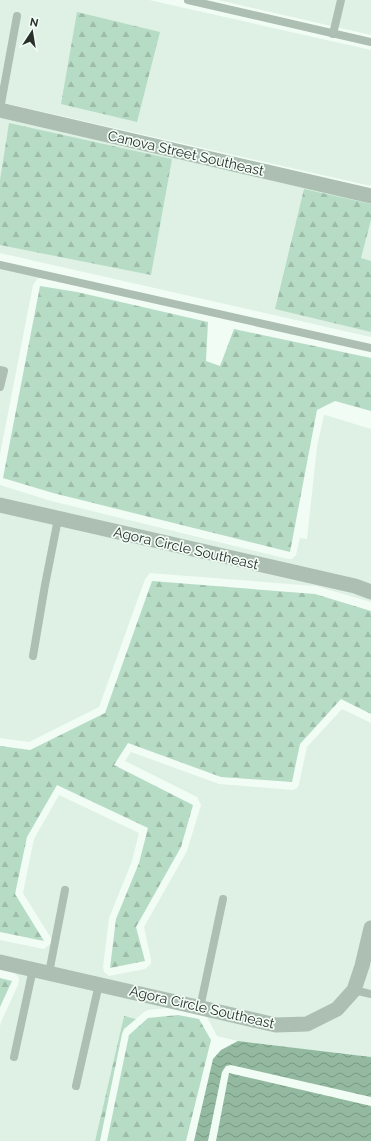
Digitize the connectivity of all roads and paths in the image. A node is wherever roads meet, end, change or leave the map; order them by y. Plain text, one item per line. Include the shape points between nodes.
1 (188, 0) edge
2 (340, 0) edge
3 (220, 3) edge
4 (17, 16) dead end
5 (333, 34) junction
6 (371, 42) edge
7 (0, 110) edge
8 (371, 196) edge
9 (0, 265) edge
10 (371, 348) edge
11 (0, 370) edge
12 (0, 386) edge
13 (0, 505) edge
14 (58, 519) junction
15 (371, 592) edge
16 (33, 656) dead end
17 (65, 890) dead end
18 (223, 899) dead end
19 (371, 928) edge
20 (0, 962) edge
21 (33, 969) junction
22 (48, 973) junction
23 (99, 984) junction
24 (354, 990) junction
25 (371, 994) edge
26 (200, 1008) junction
27 (14, 1057) dead end
28 (76, 1086) dead end

1 - 3 lane
2 - 5 lane
3 - 5 lane
4 - 7 lane
5 - 6 lane
7 - 8 street, Canova Street Southeast
9 - 10 lane
11 - 12 lane via 4,371
13 - 14 street, Agora Circle Southeast
14 - 15 street, Agora Circle Southeast via 355,586
14 - 16 lane
17 - 22 lane
18 - 26 lane
19 - 24 street, Agora Circle Southeast
20 - 21 street, Agora Circle Southeast
21 - 22 street, Agora Circle Southeast
21 - 27 lane
22 - 23 street, Agora Circle Southeast
23 - 26 street, Agora Circle Southeast
23 - 28 lane
24 - 25 lane
24 - 26 street, Agora Circle Southeast via 337,1009 307,1024 276,1025

